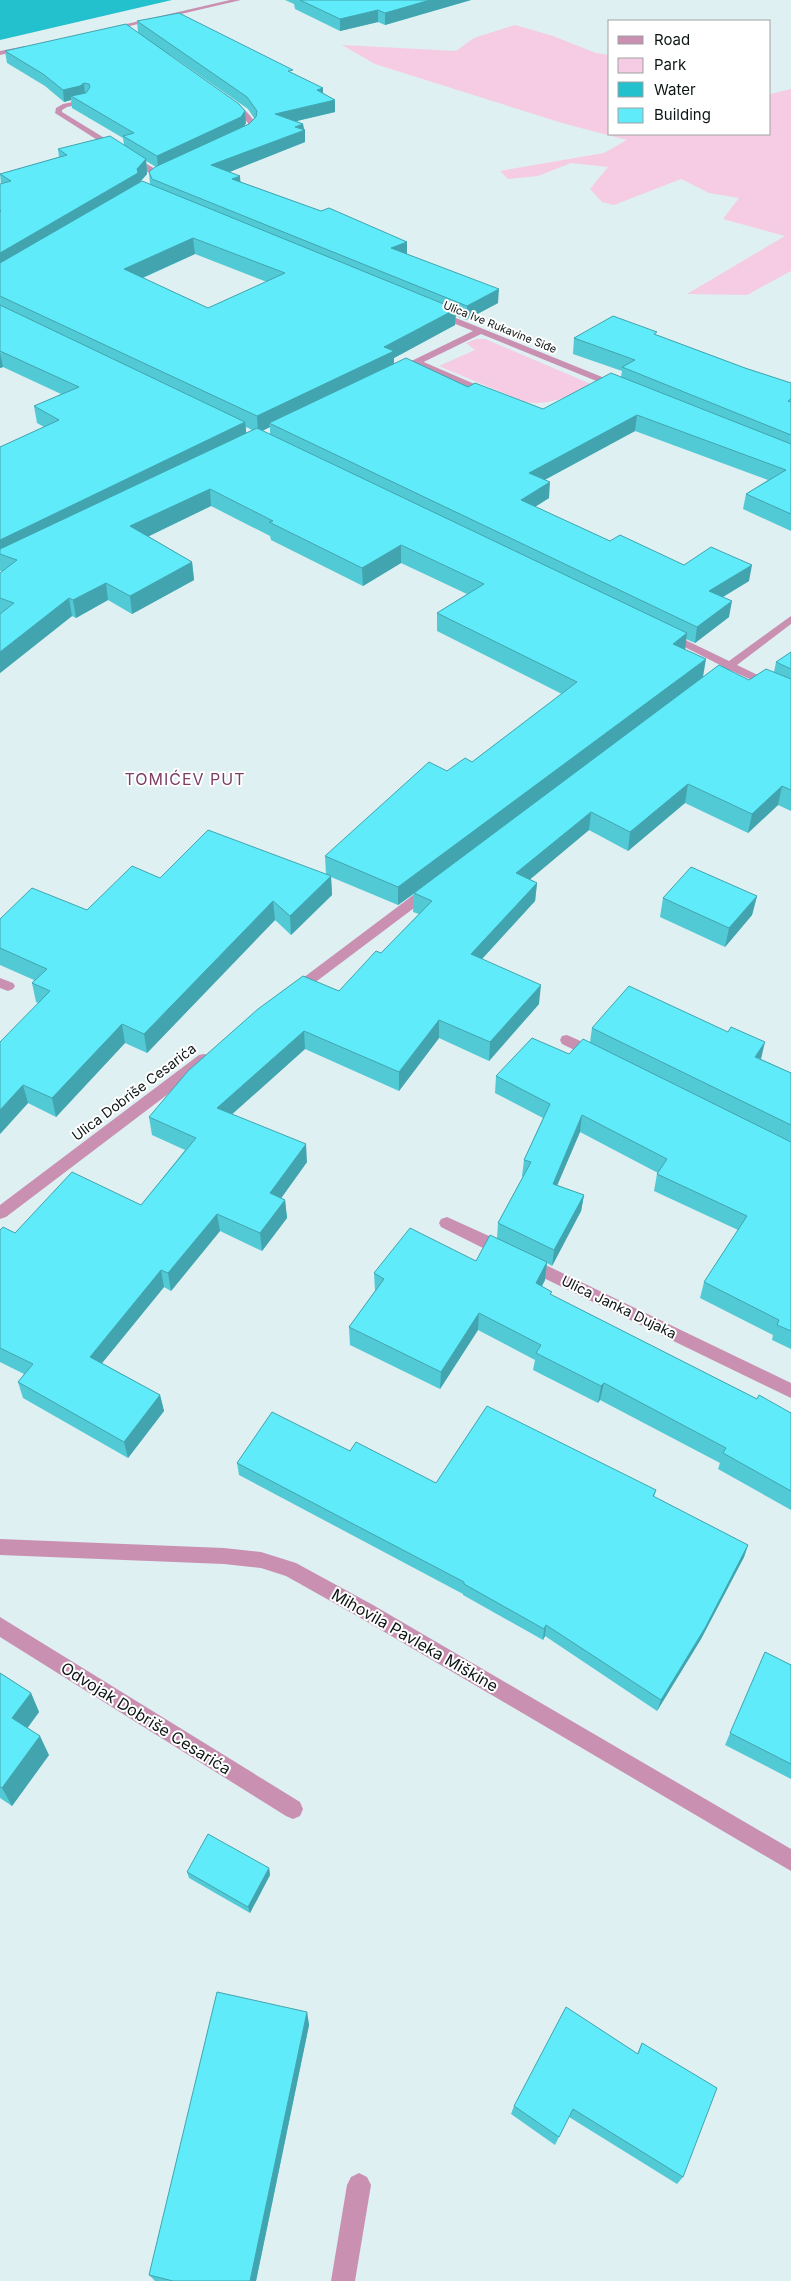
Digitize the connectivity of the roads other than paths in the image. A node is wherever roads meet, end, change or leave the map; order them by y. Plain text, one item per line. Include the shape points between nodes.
1 (238, 0) edge
2 (121, 26) junction
3 (100, 30) edge
4 (128, 31) edge
5 (32, 46) edge
6 (0, 53) edge
7 (87, 98) edge
8 (223, 98) edge
9 (231, 140) edge
10 (148, 180) edge
11 (424, 308) edge
12 (480, 330) junction
13 (416, 362) junction
14 (390, 375) edge
15 (608, 383) junction
16 (626, 390) edge
17 (593, 391) edge
18 (498, 396) edge
19 (791, 619) edge
20 (660, 632) edge
21 (730, 665) junction
22 (702, 686) edge
23 (791, 695) edge
24 (439, 883) edge
25 (289, 996) edge
26 (567, 1040) dead end
27 (217, 1050) edge
28 (610, 1061) edge
29 (0, 1213) edge
30 (447, 1223) dead end
31 (791, 1391) edge
32 (0, 1547) edge
33 (0, 1626) edge
34 (293, 1809) dead end
35 (791, 1861) edge
36 (359, 2186) dead end
37 (343, 2281) edge

1 - 2 street
2 - 3 street
2 - 4 street
5 - 6 street
7 - 10 street via 85,102 65,105 58,109 58,114 160,172
8 - 9 street via 244,113 252,124 249,131
11 - 12 street, Ulica Ive Rukavine Siđe
12 - 13 street
12 - 15 street, Ulica Ive Rukavine Siđe
13 - 14 street
13 - 18 street
15 - 16 street, Ulica Ive Rukavine Siđe
15 - 17 street
19 - 21 street
20 - 21 street
21 - 22 street
21 - 23 street
24 - 25 street
26 - 28 street
27 - 29 street, Ulica Dobriše Cesarića
30 - 31 street, Ulica Janka Dujaka
32 - 35 street, Mihovila Pavleka Miškine via 224,1556 260,1560 290,1569
33 - 34 street, Odvojak Dobriše Cesarića
36 - 37 street

